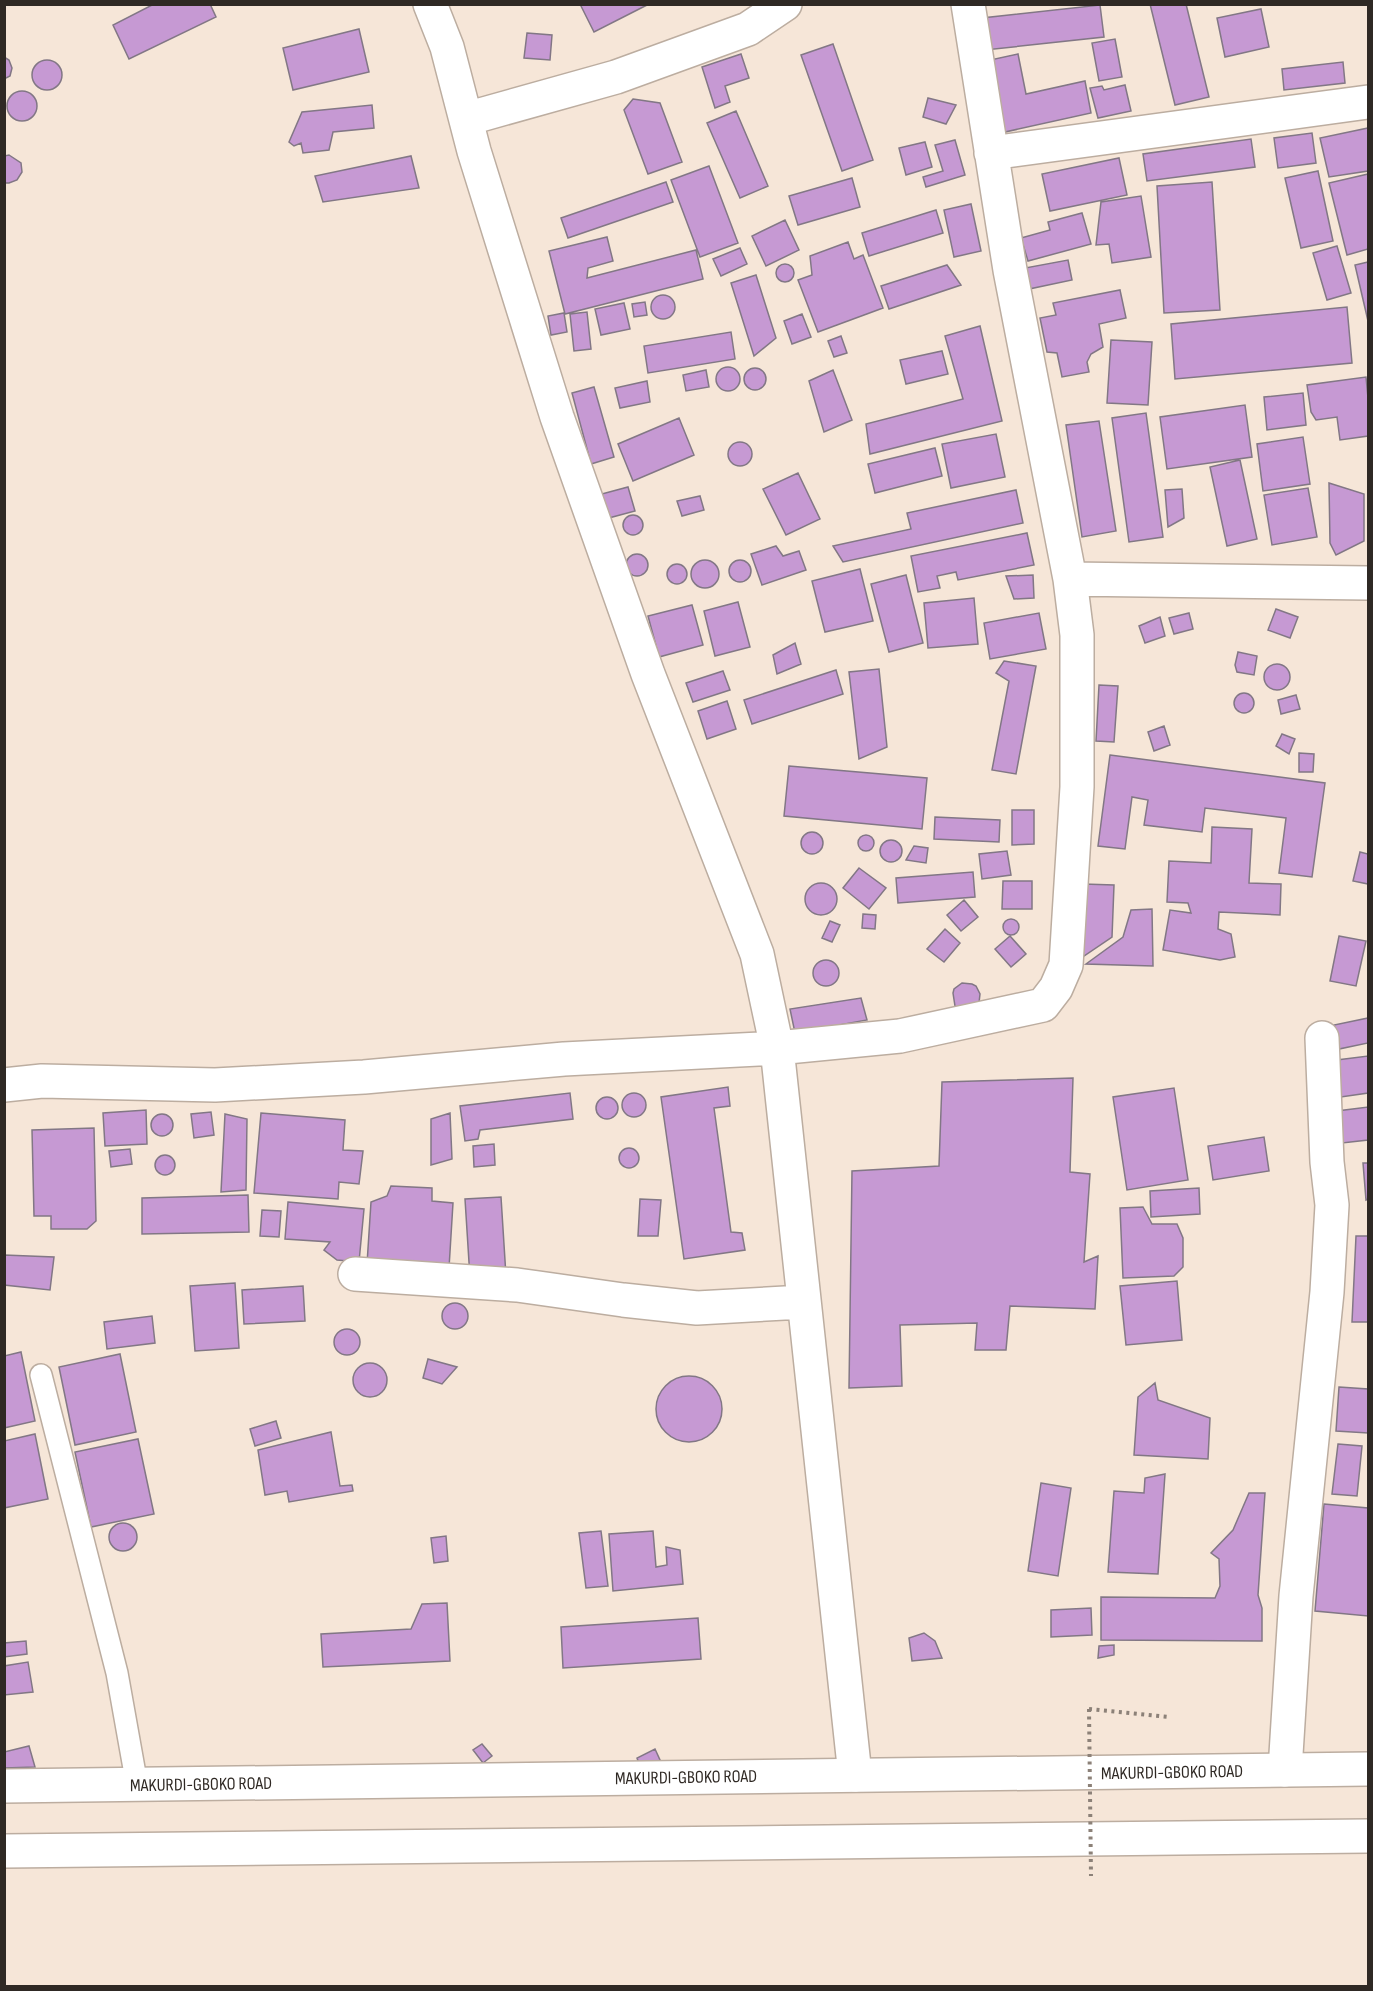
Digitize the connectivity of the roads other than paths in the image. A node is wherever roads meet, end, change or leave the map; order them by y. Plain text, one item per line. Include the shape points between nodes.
1 (430, 4) edge
2 (785, 4) edge
3 (968, 4) edge
4 (1368, 102) edge
5 (466, 119) junction
6 (991, 153) junction
7 (1070, 579) junction
8 (1368, 583) edge
9 (1322, 1038) dead end
10 (777, 1048) junction
11 (4, 1085) edge
12 (355, 1274) dead end
13 (803, 1302) junction
14 (41, 1375) dead end
15 (1368, 1769) edge
16 (1285, 1770) junction
17 (855, 1775) junction
18 (137, 1785) junction
19 (4, 1786) edge
20 (1368, 1836) edge
21 (4, 1851) edge

1 - 5 street via 447,47
2 - 5 street via 748,29 616,77
3 - 6 street
4 - 6 street
5 - 10 street via 557,417 648,675 757,954
6 - 7 street
7 - 8 street
7 - 10 street via 1077,635 1077,787 1066,965 1056,988 1043,1005 1028,1009 900,1036
9 - 16 street via 1332,1204 1327,1292 1296,1596
10 - 11 street via 564,1059 364,1077 215,1085 42,1081
10 - 13 street
12 - 13 street via 517,1285 698,1308
13 - 17 street
14 - 18 lane via 117,1673
15 - 16 street, MAKURDI-GBOKO ROAD
16 - 17 street, MAKURDI-GBOKO ROAD
17 - 18 street, MAKURDI-GBOKO ROAD
18 - 19 street, MAKURDI-GBOKO ROAD
20 - 21 street

